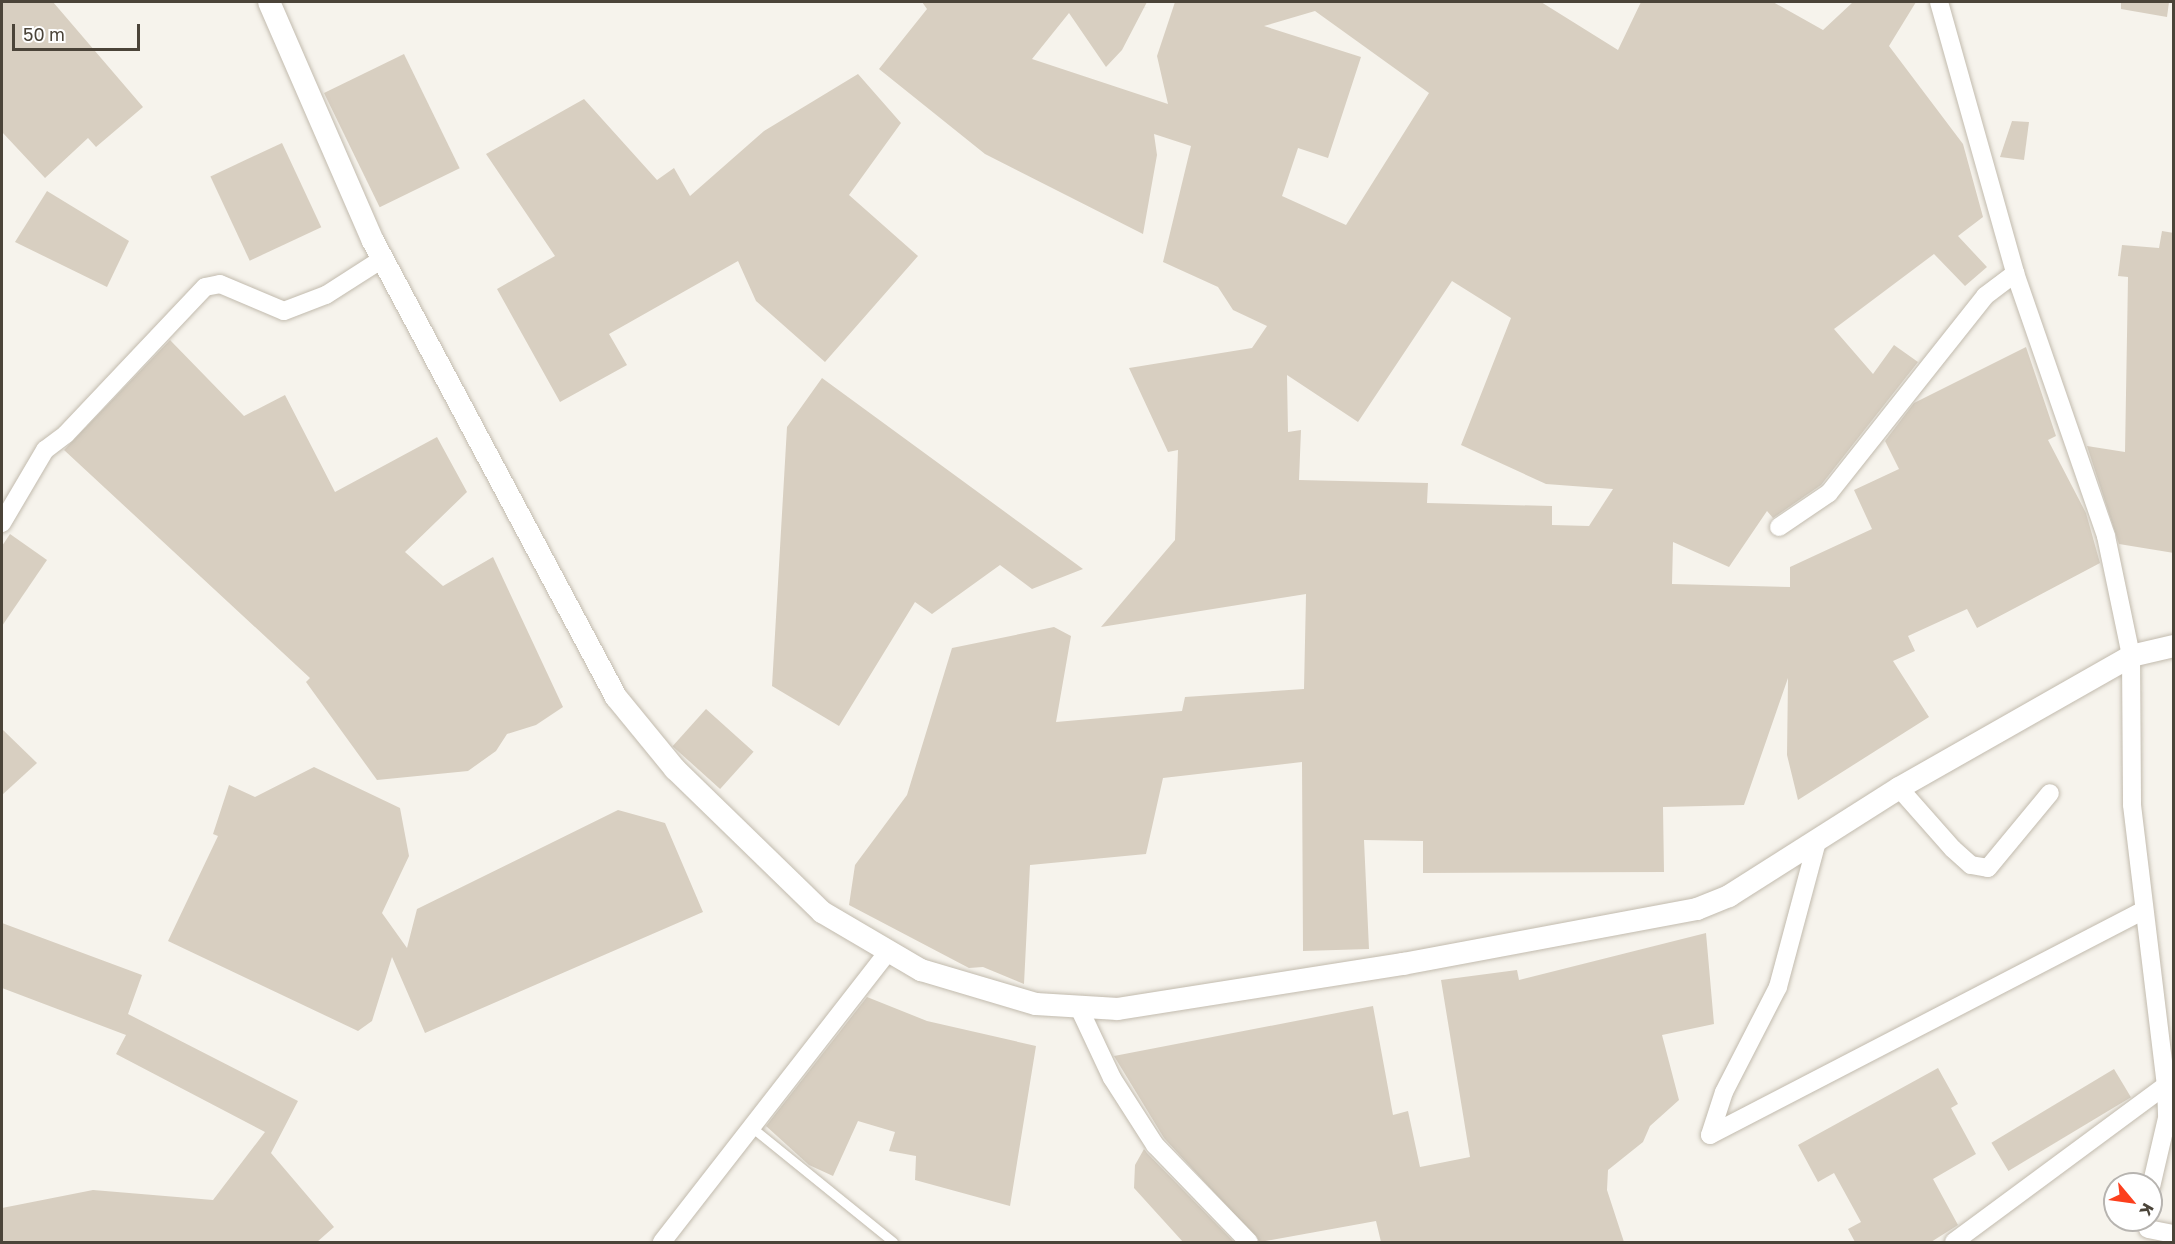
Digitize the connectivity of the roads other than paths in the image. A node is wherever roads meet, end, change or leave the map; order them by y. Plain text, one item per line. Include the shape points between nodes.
1 (269, 2) edge
2 (1939, 2) edge
3 (382, 259) junction
4 (2015, 273) junction
5 (2, 523) edge
6 (1779, 527) dead end
7 (2174, 646) edge
8 (2131, 656) junction
9 (1899, 788) junction
10 (2050, 793) dead end
11 (1817, 840) junction
12 (2143, 911) junction
13 (885, 954) junction
14 (1080, 1010) junction
15 (2166, 1085) junction
16 (2170, 1118) edge
17 (748, 1124) junction
18 (2155, 1172) edge
19 (2157, 1232) edge
20 (2174, 1234) edge
21 (662, 1242) edge
22 (893, 1242) edge
23 (1249, 1242) edge
24 (1954, 1242) edge

1 - 3 street
2 - 4 street
3 - 5 street via 326,295 284,312 220,284 206,286 66,434 45,450
3 - 13 street via 616,697 643,735 822,912
4 - 6 street via 1985,296 1829,493
4 - 8 street via 2106,536
7 - 8 street
8 - 9 street
8 - 12 street via 2132,805
9 - 10 street via 1953,849 1971,865 1988,868
9 - 11 street
11 - 12 street via 1778,987 1724,1092 1710,1135
11 - 14 street via 1729,896 1697,909 1403,964
12 - 15 street
13 - 14 street via 1036,1004
13 - 17 street
14 - 23 street via 1112,1078 1155,1145
15 - 16 street
15 - 24 street
16 - 18 street
17 - 21 street
17 - 22 lane
19 - 20 street

